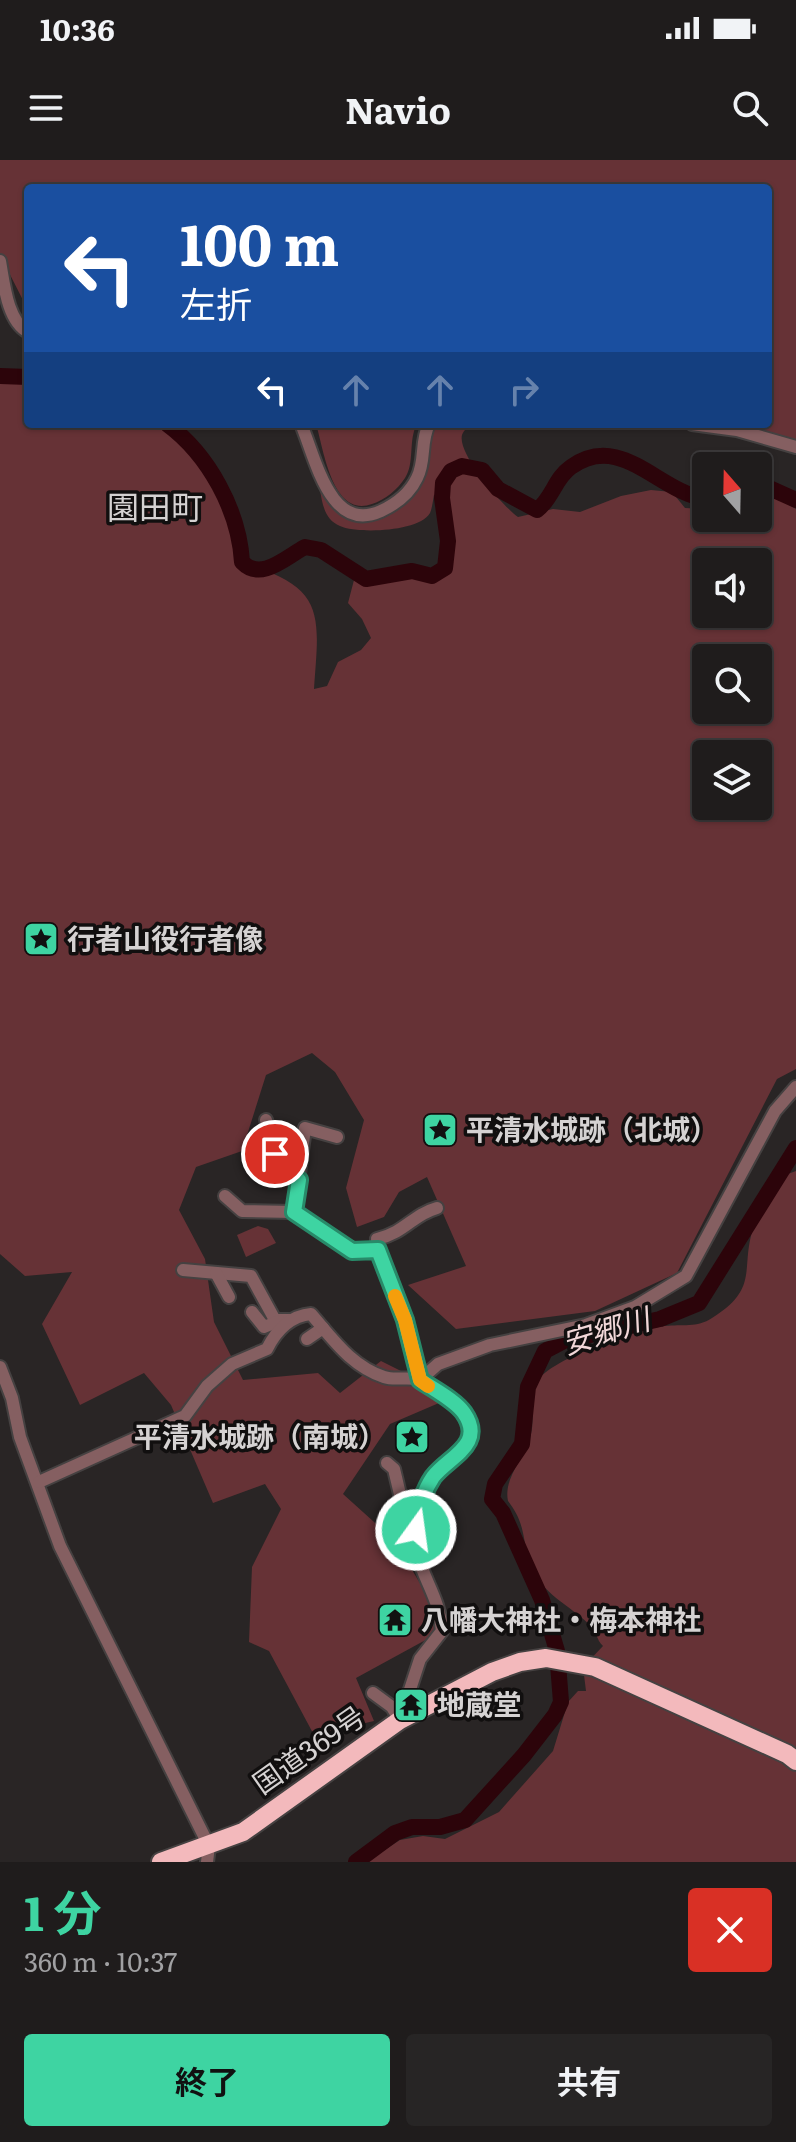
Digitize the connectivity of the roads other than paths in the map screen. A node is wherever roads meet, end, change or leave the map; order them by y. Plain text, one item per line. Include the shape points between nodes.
1 (0, 261) edge
2 (24, 330) edge
3 (303, 428) edge
4 (427, 428) edge
5 (722, 428) edge
6 (796, 447) edge
7 (796, 1087) edge
8 (266, 1120) dead end
9 (337, 1137) dead end
10 (299, 1180) junction
11 (225, 1196) dead end
12 (437, 1208) dead end
13 (294, 1212) junction
14 (378, 1250) junction
15 (183, 1270) dead end
16 (216, 1273) junction
17 (229, 1297) dead end
18 (252, 1312) dead end
19 (285, 1320) junction
20 (323, 1328) junction
21 (307, 1339) dead end
22 (0, 1367) edge
23 (420, 1380) junction
24 (387, 1463) dead end
25 (39, 1482) junction
26 (415, 1552) junction
27 (373, 1693) dead end
28 (400, 1720) junction
29 (796, 1761) edge
30 (208, 1854) edge
31 (161, 1862) edge

1 - 2 street via 11,309
3 - 4 street via 333,500 350,515 368,516 390,507 415,483
5 - 6 street
7 - 23 street via 775,1111 686,1276 635,1307 586,1325 490,1345 438,1364
8 - 10 street via 280,1163
9 - 10 street via 305,1128
10 - 13 street
11 - 13 street via 242,1211
12 - 14 street via 422,1212 404,1230 377,1239
13 - 14 street via 352,1251
14 - 23 street via 405,1320
15 - 16 street
16 - 17 street
16 - 19 street via 251,1276 267,1311
18 - 19 street via 264,1327
19 - 20 street via 311,1314
19 - 25 street via 267,1349 240,1359 215,1379 185,1416
20 - 21 street
20 - 23 street via 345,1355 384,1378
22 - 25 street
23 - 26 street via 464,1412 471,1431 465,1449 434,1476 418,1507
24 - 26 street via 394,1469
25 - 30 street via 60,1546
26 - 28 street via 442,1631 420,1659
27 - 28 street
28 - 29 highway, 国道369号 via 492,1672 546,1658 593,1666
28 - 30 highway, 国道369号
30 - 31 highway, 国道369号

